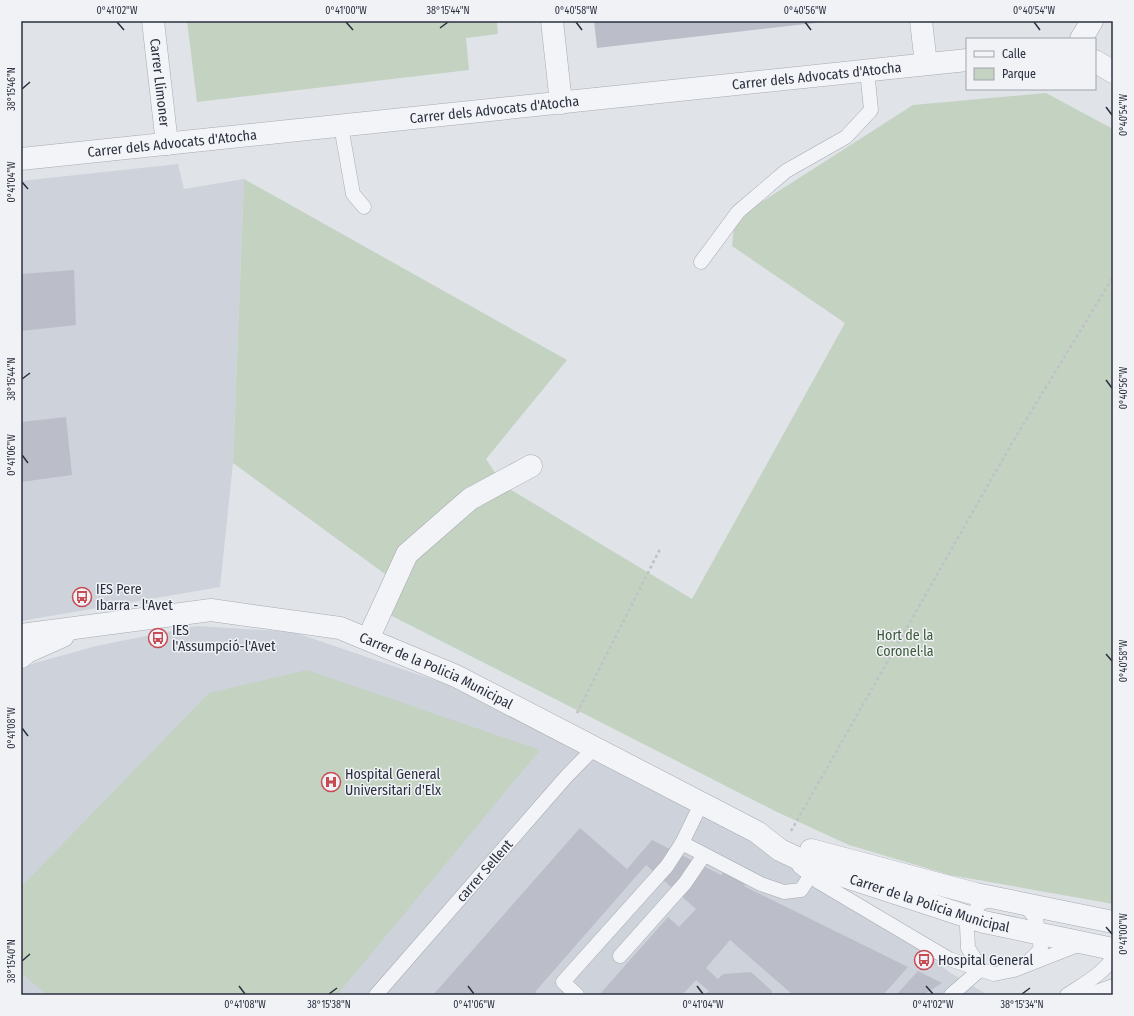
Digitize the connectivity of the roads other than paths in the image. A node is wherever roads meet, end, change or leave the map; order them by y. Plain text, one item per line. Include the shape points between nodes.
1 (153, 21) edge
2 (552, 21) edge
3 (921, 21) edge
4 (1092, 21) edge
5 (1082, 38) edge
6 (966, 60) edge
7 (1096, 62) edge
8 (926, 64) junction
9 (867, 70) junction
10 (1113, 72) edge
11 (561, 103) junction
12 (341, 126) junction
13 (167, 144) junction
14 (21, 159) edge
15 (364, 207) dead end
16 (701, 262) dead end
17 (531, 466) dead end
18 (88, 626) junction
19 (21, 635) edge
20 (368, 639) junction
21 (21, 657) edge
22 (594, 748) junction
23 (701, 804) junction
24 (682, 843) junction
25 (784, 845) junction
26 (704, 855) junction
27 (813, 871) junction
28 (656, 881) junction
29 (673, 896) junction
30 (993, 898) junction
31 (1024, 904) junction
32 (972, 918) junction
33 (1113, 922) edge
34 (1038, 934) junction
35 (1083, 943) junction
36 (1113, 949) edge
37 (1113, 955) edge
38 (620, 956) dead end
39 (1024, 966) junction
40 (980, 969) junction
41 (1113, 986) edge
42 (376, 995) edge
43 (577, 995) edge
44 (951, 995) edge
45 (1067, 995) edge
46 (1087, 995) edge

1 - 13 street, Carrer Llimoner
2 - 11 street
3 - 8 street
4 - 5 street
6 - 8 street, Carrer dels Advocats d'Atocha
7 - 10 street
8 - 9 street, Carrer dels Advocats d'Atocha
9 - 11 street, Carrer dels Advocats d'Atocha
9 - 16 lane via 871,110 846,137 786,171 738,212
11 - 12 street, Carrer dels Advocats d'Atocha
12 - 13 street, Carrer dels Advocats d'Atocha
12 - 15 lane via 353,194
13 - 14 street, Carrer dels Advocats d'Atocha
17 - 20 street via 470,499 407,554
18 - 19 street, Carrer de la Policia Municipal
18 - 20 street, Carrer de la Policia Municipal via 211,610 340,628
18 - 21 street, Carrer de la Policia Municipal via 27,652
20 - 22 street, Carrer de la Policia Municipal via 456,676
22 - 23 street, Carrer de la Policia Municipal
22 - 42 lane, carrer Sellent
23 - 24 lane
23 - 25 street, Carrer de la Policia Municipal
24 - 26 lane
24 - 28 lane
25 - 27 street, Carrer de la Policia Municipal
25 - 30 street, Carrer de la Policia Municipal
26 - 27 lane via 761,884 784,892 801,890
26 - 29 lane
27 - 32 street, Carrer de la Policia Municipal
27 - 40 lane via 949,959
28 - 29 lane
28 - 43 lane via 563,982
29 - 38 lane
30 - 31 street, Carrer de la Policia Municipal
30 - 32 lane via 979,904
31 - 33 street, Carrer de la Policia Municipal
31 - 34 lane via 1036,919
32 - 34 street, Carrer de la Policia Municipal
32 - 40 lane via 967,926 968,948
34 - 35 street, Carrer de la Policia Municipal
34 - 39 lane via 1040,949
35 - 36 street, Carrer de la Policia Municipal
35 - 39 lane
37 - 45 lane via 1112,961 1091,980
39 - 40 lane via 994,974
40 - 44 lane
41 - 46 lane

